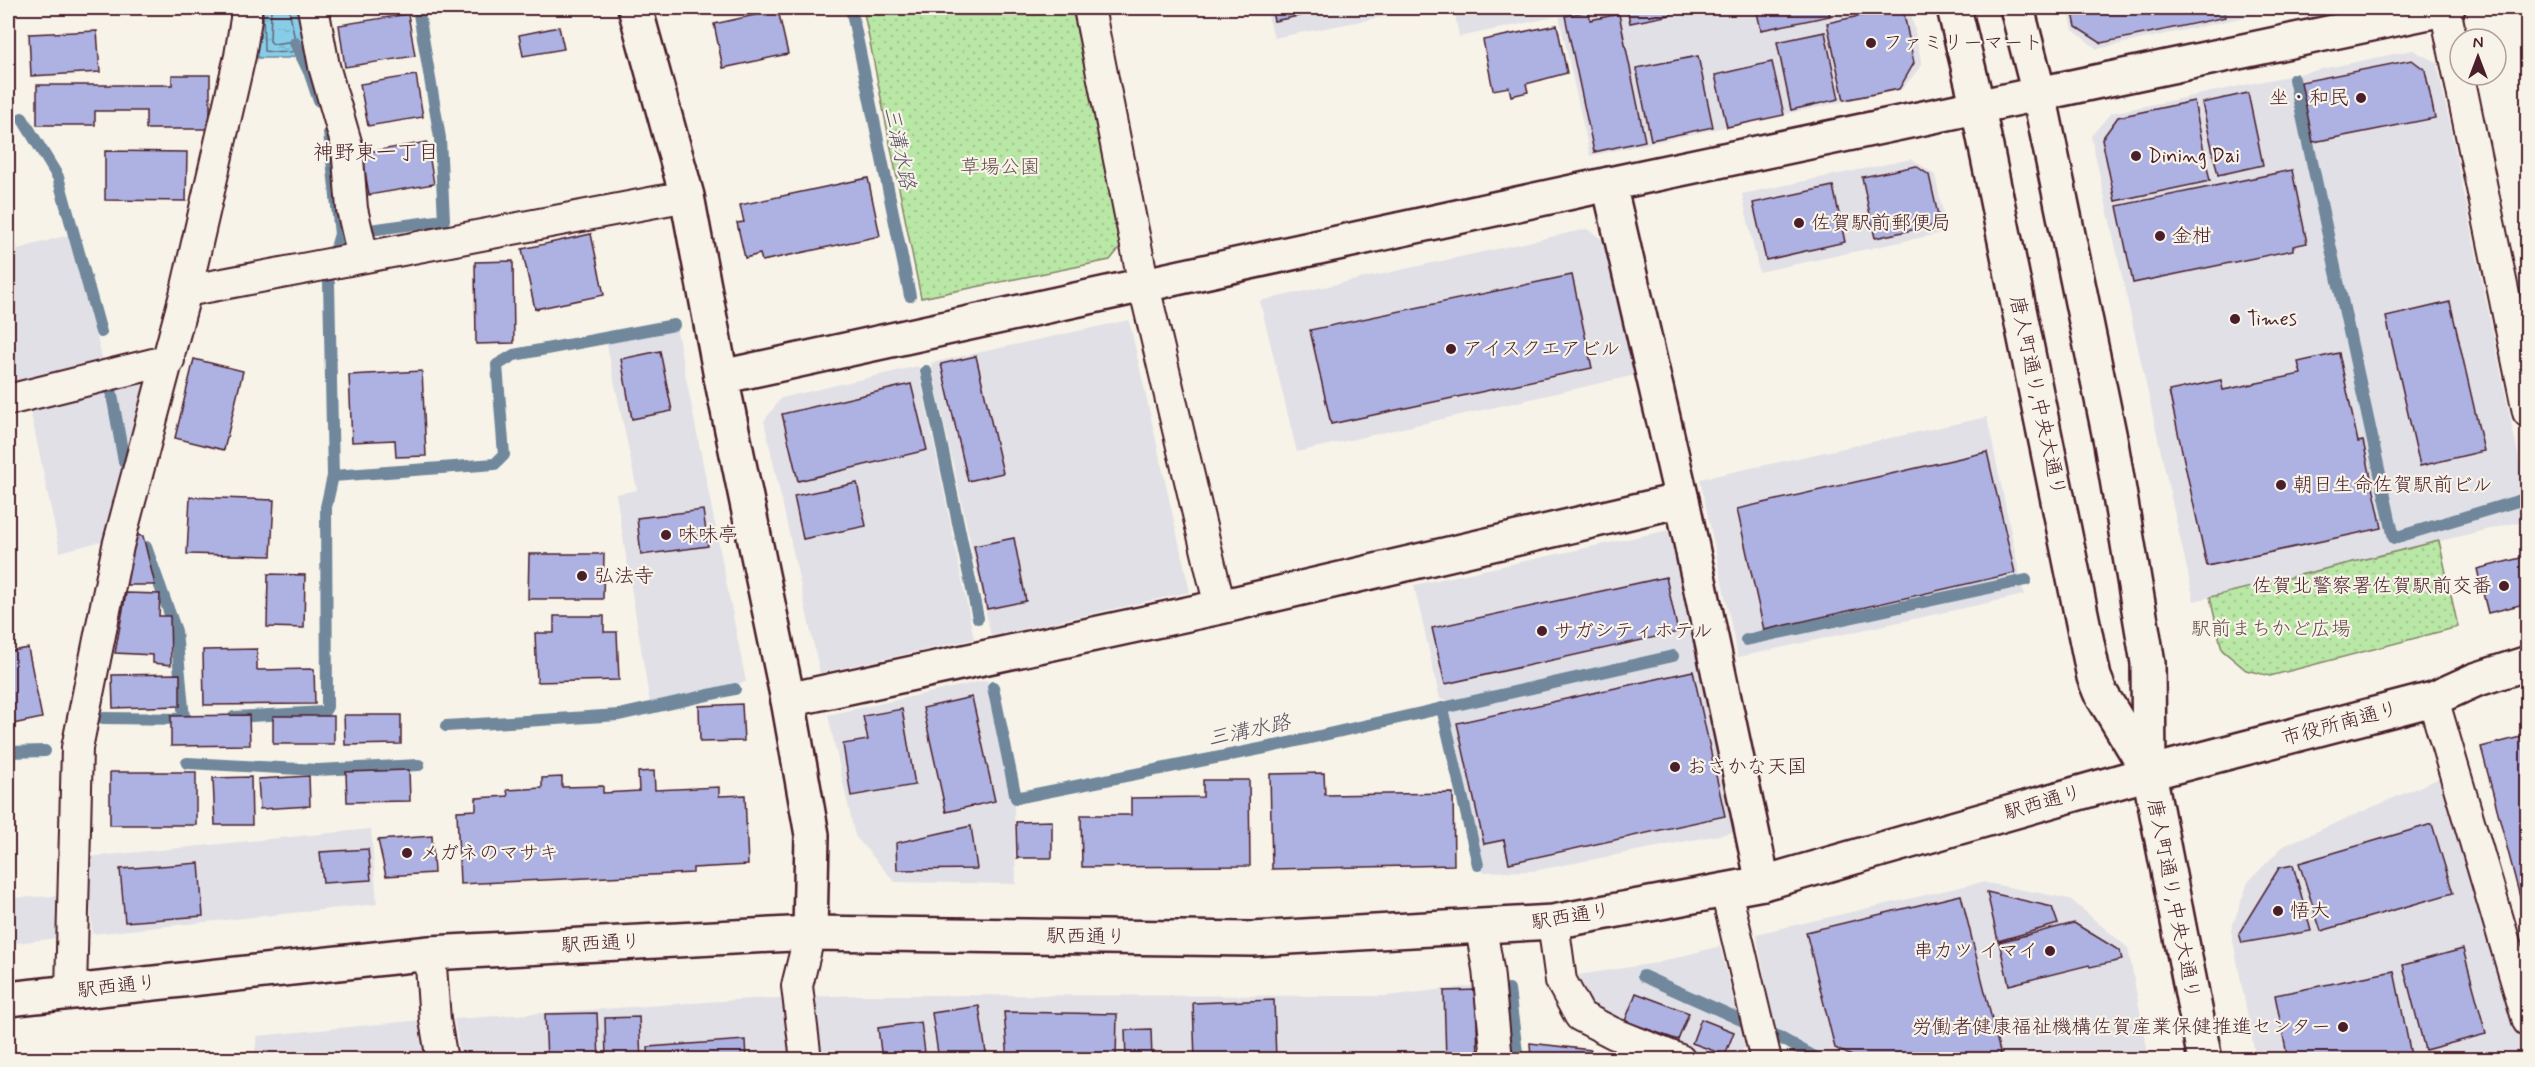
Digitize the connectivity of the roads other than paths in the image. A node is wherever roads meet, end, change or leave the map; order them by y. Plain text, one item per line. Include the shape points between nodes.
1 (246, 8) edge
2 (312, 8) edge
3 (635, 8) edge
4 (1089, 8) edge
5 (1954, 8) edge
6 (2017, 8) edge
7 (2446, 8) edge
8 (2038, 94) junction
9 (1978, 108) junction
10 (1609, 184) junction
11 (687, 196) junction
12 (363, 256) junction
13 (1144, 286) junction
14 (186, 291) junction
15 (2520, 336) edge
16 (169, 360) junction
17 (721, 377) junction
18 (8, 400) edge
19 (2528, 412) edge
20 (1682, 500) junction
21 (1220, 607) junction
22 (2528, 663) edge
23 (2433, 699) junction
24 (788, 700) junction
25 (2149, 773) junction
26 (1763, 883) junction
27 (1726, 891) junction
28 (1553, 922) junction
29 (1481, 928) junction
30 (810, 933) junction
31 (430, 953) junction
32 (71, 992) junction
33 (8, 999) edge
34 (2528, 1021) edge
35 (1765, 1053) edge
36 (442, 1059) edge
37 (806, 1059) edge
38 (1497, 1059) edge
39 (1680, 1059) edge
40 (2205, 1059) edge

1 - 14 street via 240,56
2 - 12 street via 346,146 352,209
3 - 11 street
4 - 13 street
5 - 9 street, 唐人町通り,中央大通り
6 - 8 street, 唐人町通り,中央大通り
7 - 8 street
7 - 15 street
8 - 9 street
8 - 25 street, 唐人町通り,中央大通り via 2111,443 2146,653
9 - 10 street
9 - 25 street, 唐人町通り,中央大通り via 2094,677
10 - 13 street
10 - 20 street
11 - 12 street
11 - 17 street
12 - 14 street
13 - 17 street
13 - 21 street
14 - 16 street
15 - 19 street
16 - 18 street
16 - 32 street via 118,546 77,748
17 - 24 street
20 - 21 street
20 - 26 street
21 - 24 street
22 - 23 street, 市役所南通り
23 - 25 street, 市役所南通り
23 - 34 street
24 - 30 street via 812,835
25 - 26 street, 駅西通り
25 - 40 street, 唐人町通り,中央大通り
26 - 27 street, 駅西通り
27 - 28 street, 駅西通り
27 - 35 street
28 - 29 street, 駅西通り
28 - 39 street via 1561,981 1580,1016
29 - 30 street, 駅西通り via 1252,939
29 - 38 street
30 - 31 street, 駅西通り
30 - 37 street via 797,986
31 - 32 street, 駅西通り
31 - 36 street
32 - 33 street, 駅西通り

